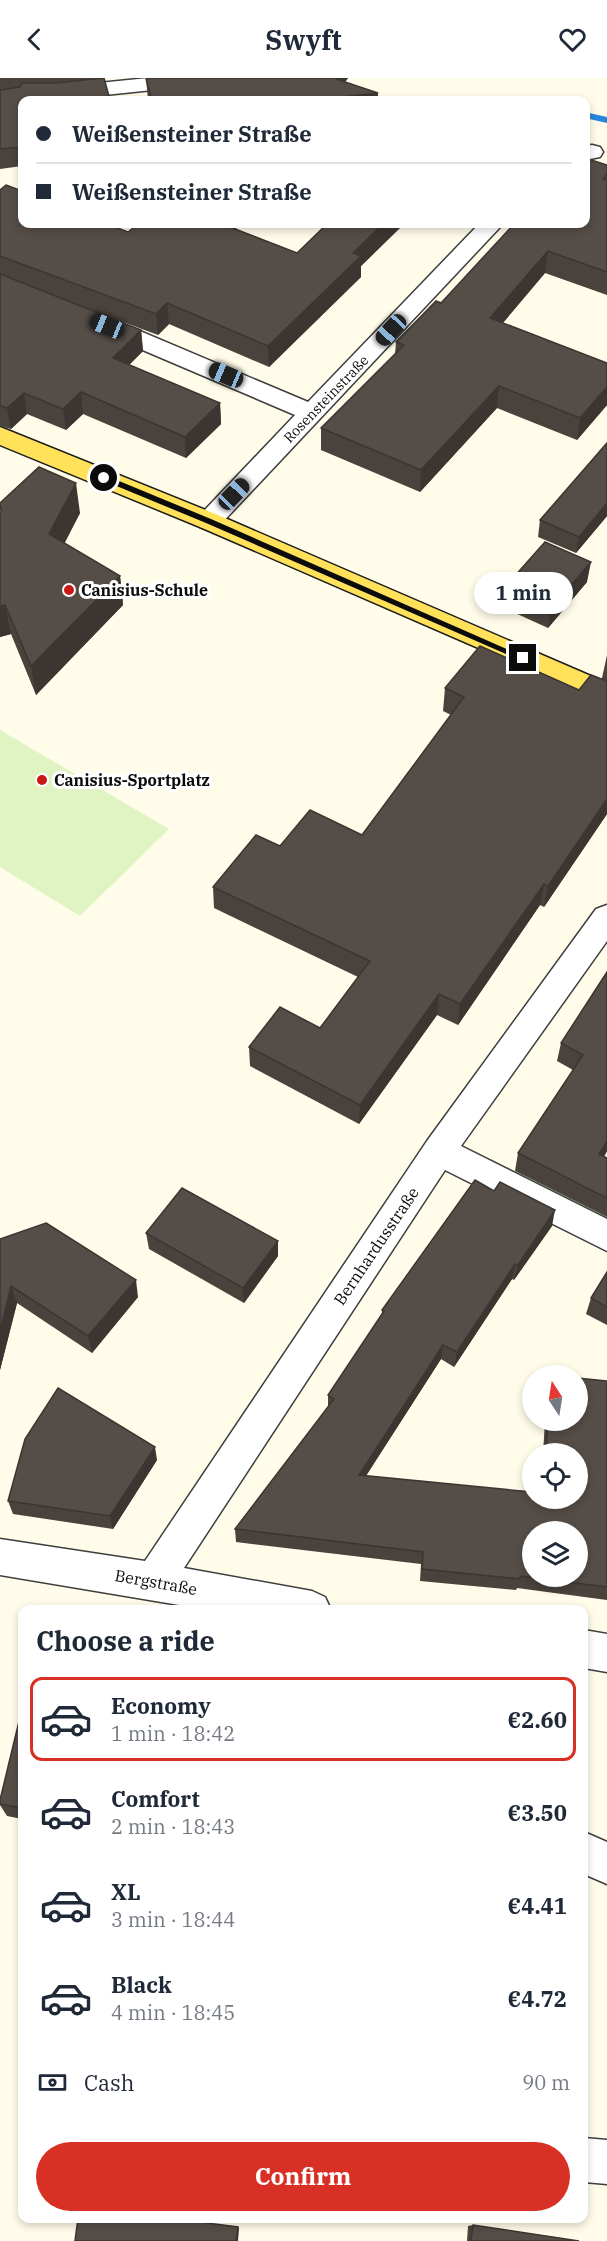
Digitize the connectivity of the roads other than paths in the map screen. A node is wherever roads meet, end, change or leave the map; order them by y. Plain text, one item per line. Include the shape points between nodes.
1 (210, 78) edge
2 (38, 96) edge
3 (18, 98) edge
4 (0, 100) edge
5 (487, 228) edge
6 (83, 316) edge
7 (313, 412) junction
8 (0, 435) edge
9 (209, 521) junction
10 (607, 694) edge
11 (607, 916) edge
12 (439, 1152) junction
13 (607, 1236) edge
14 (0, 1557) edge
15 (154, 1581) junction
16 (285, 1605) edge
17 (588, 1650) edge
18 (607, 1653) edge
19 (588, 1854) edge
20 (607, 1864) edge
21 (588, 2160) edge
22 (607, 2162) edge

1 - 2 street
3 - 4 street
5 - 7 street, Rosensteinstraße
6 - 7 street
7 - 9 street, Rosensteinstraße
8 - 9 main road
9 - 10 main road
11 - 12 street, Bernhardusstraße
12 - 13 street
12 - 15 street, Bernhardusstraße
14 - 15 street, Bergstraße
15 - 16 street, Bergstraße
17 - 18 street
19 - 20 street
21 - 22 street

